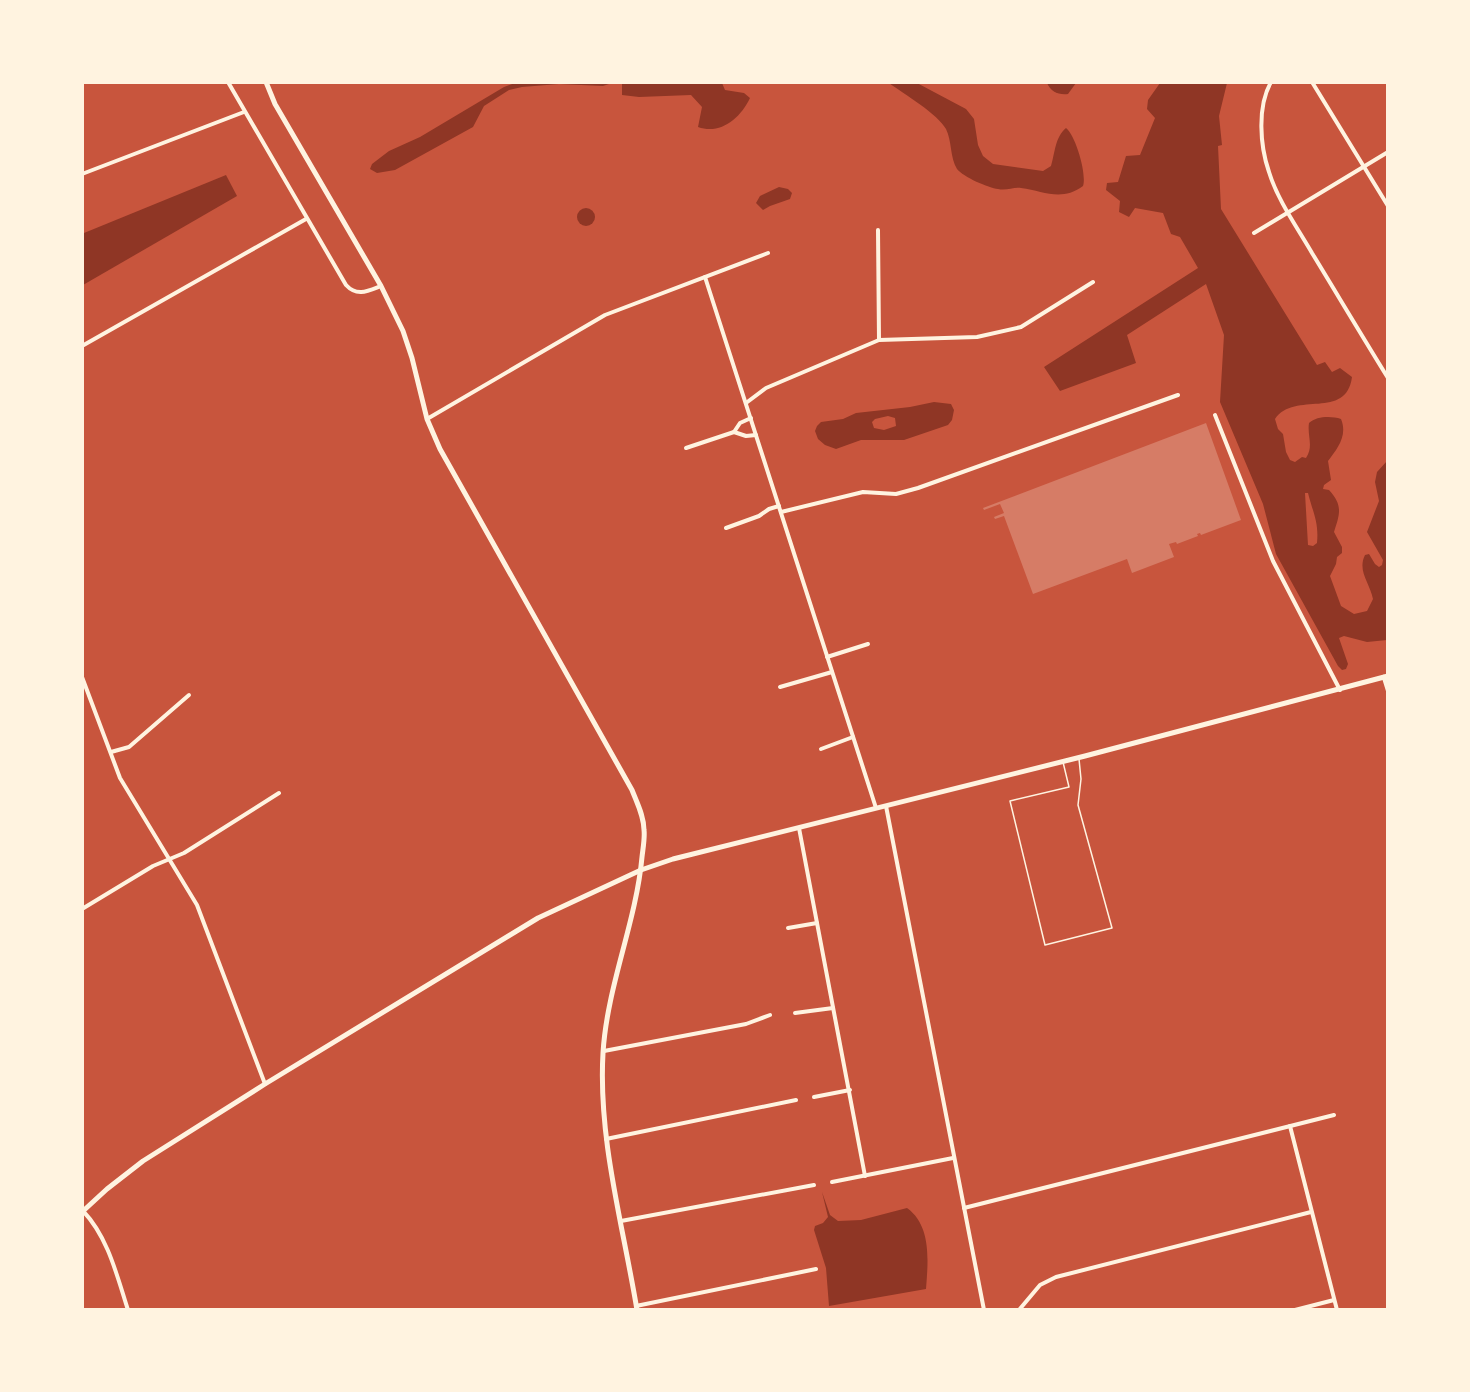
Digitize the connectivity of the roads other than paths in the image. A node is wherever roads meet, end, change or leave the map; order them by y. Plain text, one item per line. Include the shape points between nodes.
1 (228, 82) edge
2 (266, 82) edge
3 (1271, 82) edge
4 (1311, 82) edge
5 (244, 112) junction
6 (1388, 152) edge
7 (1364, 166) junction
8 (82, 174) edge
9 (1388, 206) edge
10 (1288, 212) junction
11 (306, 219) junction
12 (878, 230) dead end
13 (1254, 233) dead end
14 (768, 253) dead end
15 (705, 277) junction
16 (1093, 282) dead end
17 (381, 286) junction
18 (879, 340) junction
19 (82, 346) edge
20 (1388, 378) edge
21 (1178, 395) dead end
22 (746, 403) junction
23 (1215, 414) dead end
24 (751, 418) junction
25 (427, 420) junction
26 (734, 432) junction
27 (756, 435) junction
28 (686, 448) dead end
29 (779, 506) junction
30 (781, 512) junction
31 (726, 528) dead end
32 (868, 644) dead end
33 (827, 657) junction
34 (832, 672) junction
35 (82, 677) edge
36 (1386, 677) edge
37 (780, 687) dead end
38 (1340, 690) junction
39 (1388, 690) edge
40 (189, 695) dead end
41 (853, 737) junction
42 (821, 749) dead end
43 (111, 752) junction
44 (1078, 758) junction
45 (1063, 762) junction
46 (279, 794) dead end
47 (886, 806) junction
48 (876, 809) junction
49 (799, 828) junction
50 (169, 859) junction
51 (640, 870) junction
52 (82, 909) edge
53 (817, 923) junction
54 (788, 928) dead end
55 (834, 1008) junction
56 (795, 1013) dead end
57 (770, 1015) dead end
58 (603, 1051) junction
59 (265, 1084) junction
60 (850, 1090) junction
61 (814, 1097) dead end
62 (796, 1100) dead end
63 (1334, 1115) dead end
64 (1290, 1126) junction
65 (606, 1139) junction
66 (953, 1158) junction
67 (865, 1176) junction
68 (832, 1182) dead end
69 (814, 1185) dead end
70 (964, 1208) junction
71 (83, 1211) edge
72 (1311, 1212) junction
73 (621, 1221) junction
74 (816, 1269) dead end
75 (1334, 1300) junction
76 (637, 1308) edge
77 (128, 1310) edge
78 (984, 1310) edge
79 (1019, 1310) edge
80 (1295, 1310) edge
81 (1336, 1310) edge

1 - 5 street
2 - 17 main road
3 - 10 street via 1263,112 1265,158 1271,180
4 - 7 street
5 - 8 street
5 - 11 street
6 - 7 street
7 - 9 street
7 - 10 street
10 - 13 street
10 - 20 street
11 - 17 street via 352,291 361,293
11 - 19 street
12 - 18 street
14 - 15 street
15 - 22 street
15 - 25 street via 605,315
16 - 18 street via 1021,327 977,337
17 - 25 main road via 412,358
18 - 22 street via 766,388
21 - 30 street via 918,488 896,494 863,492
22 - 24 street
23 - 38 street via 1273,561
24 - 26 street via 740,423
24 - 27 street
25 - 51 main road via 632,790 644,829
26 - 27 street
26 - 28 street
27 - 29 street
29 - 30 street
29 - 31 street
30 - 33 street
32 - 33 street
33 - 34 street
34 - 37 street
34 - 41 street
35 - 43 street
36 - 38 main road
36 - 39 street
38 - 44 main road
40 - 43 street via 129,747
41 - 42 street
41 - 48 street
43 - 50 street via 120,778
44 - 45 main road
44 - 45 lane via 1078,805 1112,928 1046,945 1010,801 1069,787
45 - 47 main road
46 - 50 street
47 - 48 main road
47 - 66 street
48 - 49 main road
49 - 51 main road
49 - 53 street
50 - 52 street
50 - 59 street via 197,905
51 - 58 main road
51 - 59 main road via 538,918
53 - 54 street
53 - 55 street
55 - 56 street
55 - 60 street
57 - 58 street via 746,1024
58 - 65 main road
59 - 71 main road via 143,1161
60 - 61 street
60 - 67 street
62 - 65 street
63 - 64 street
64 - 70 street
64 - 72 street
65 - 73 main road
66 - 67 street
66 - 70 street
67 - 68 street
69 - 73 street
70 - 78 street
71 - 77 street via 94,1222 108,1251
72 - 75 street
72 - 79 street via 1056,1277 1040,1285
73 - 76 main road
74 - 76 street
75 - 80 street
75 - 81 street

